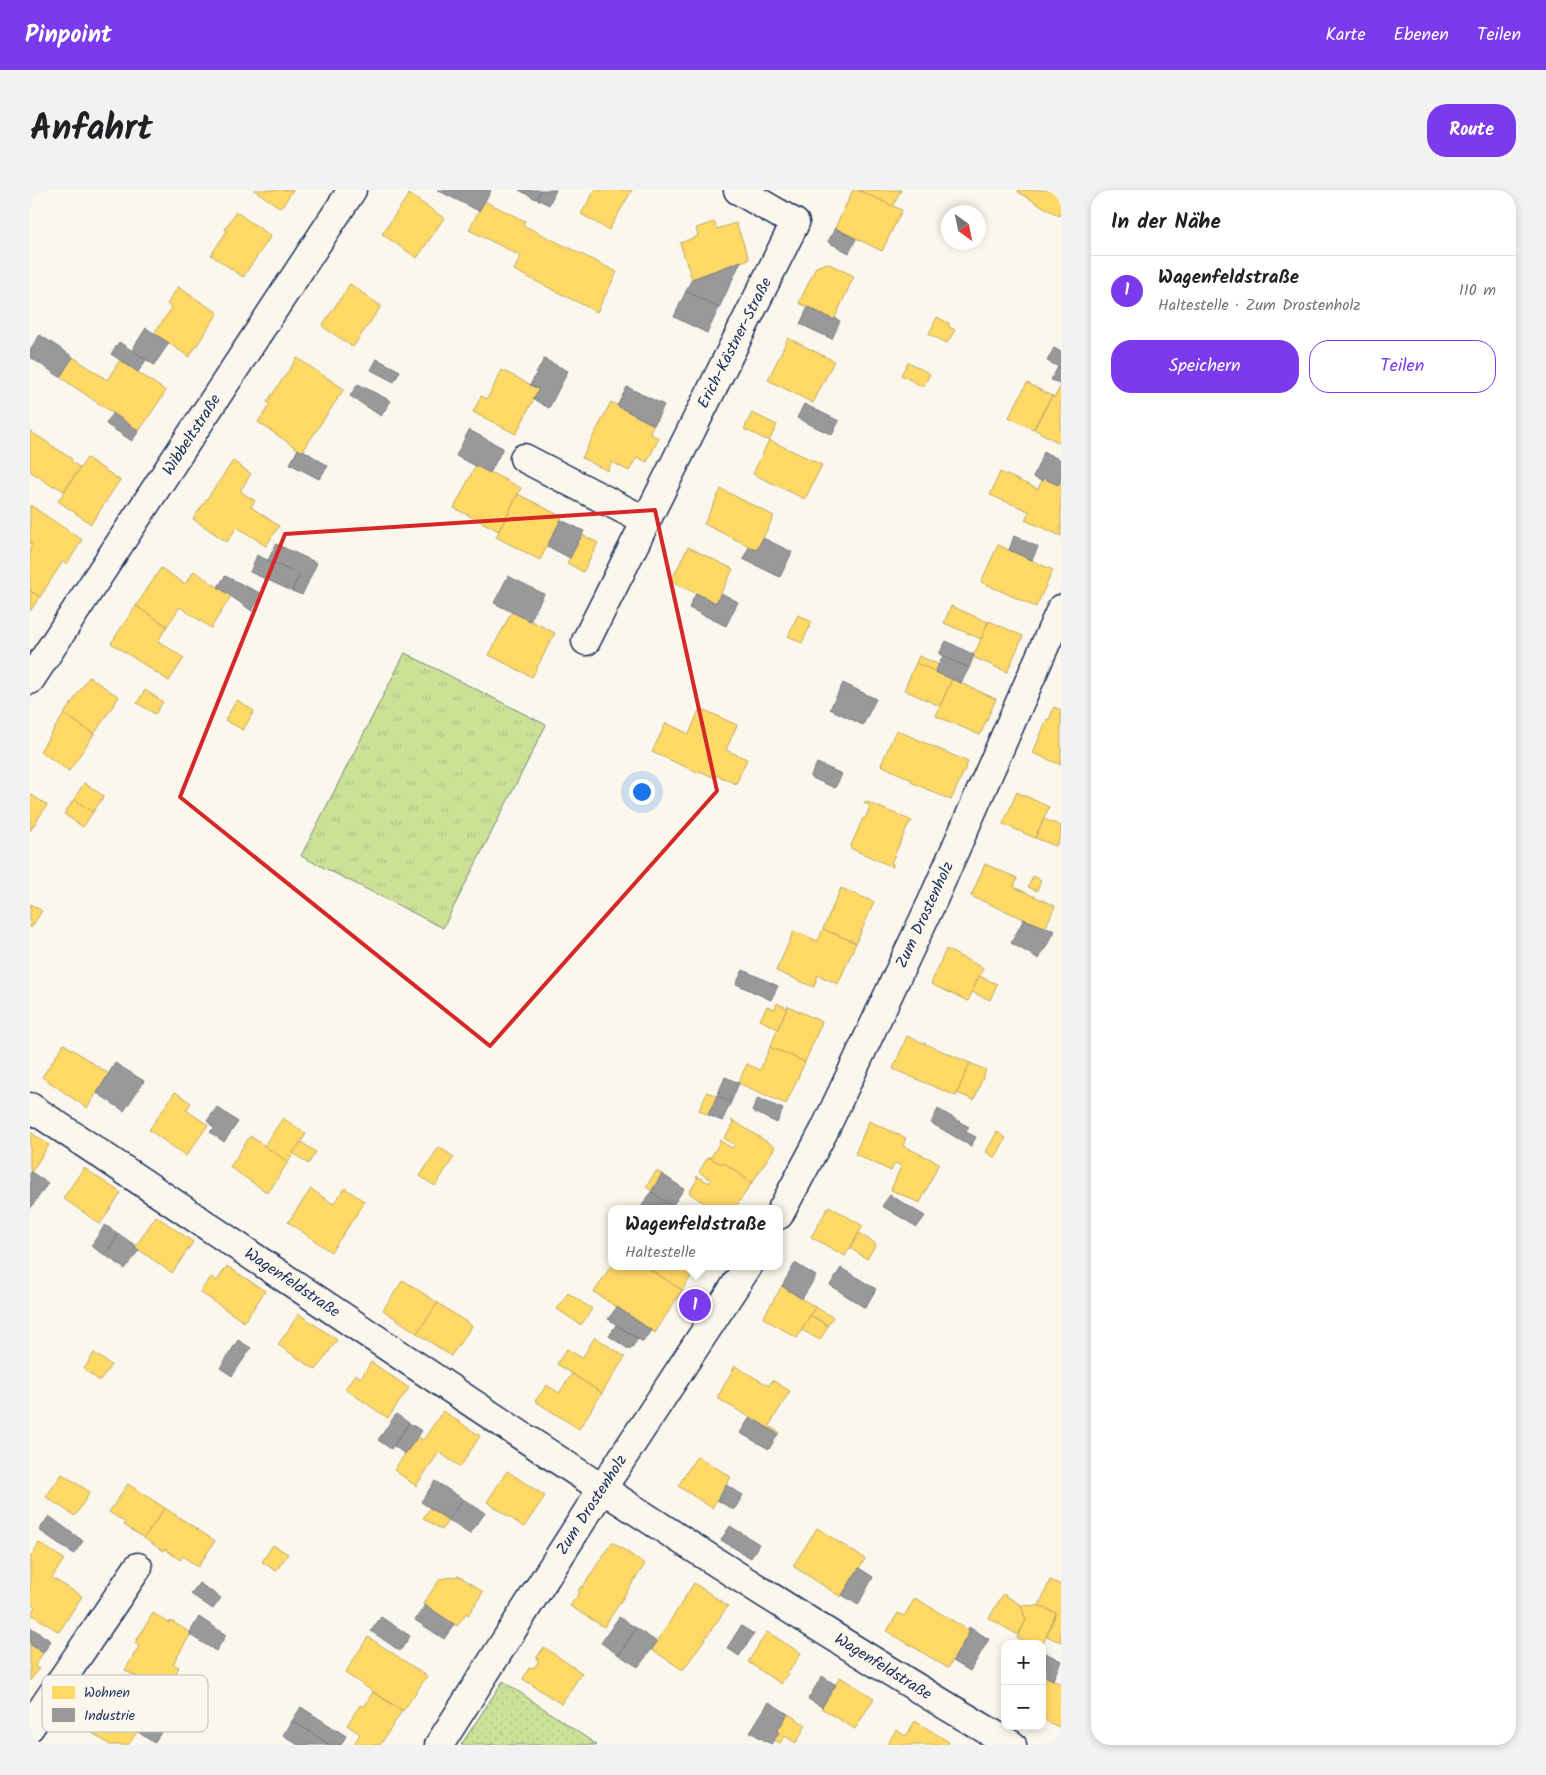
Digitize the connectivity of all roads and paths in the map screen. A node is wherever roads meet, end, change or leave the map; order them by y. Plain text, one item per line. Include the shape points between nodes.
1 (352, 190) edge
2 (738, 190) edge
3 (524, 458) dead end
4 (646, 521) junction
5 (1061, 608) edge
6 (586, 641) dead end
7 (30, 680) edge
8 (30, 1107) edge
9 (783, 1207) edge
10 (745, 1270) edge
11 (602, 1489) junction
12 (138, 1567) dead end
13 (65, 1675) edge
14 (42, 1709) edge
15 (30, 1727) edge
16 (439, 1745) edge
17 (1012, 1745) edge

1 - 7 street, Wibbeltstraße
2 - 4 street, Erich-Kästner-Straße via 795,223
3 - 4 street
4 - 6 street, Erich-Kästner-Straße
5 - 9 street, Zum Drostenholz via 932,902 824,1130
8 - 11 street, Wagenfeldstraße
10 - 11 street, Zum Drostenholz
11 - 16 street, Zum Drostenholz
11 - 17 street, Wagenfeldstraße via 883,1668
12 - 13 street
14 - 15 street

